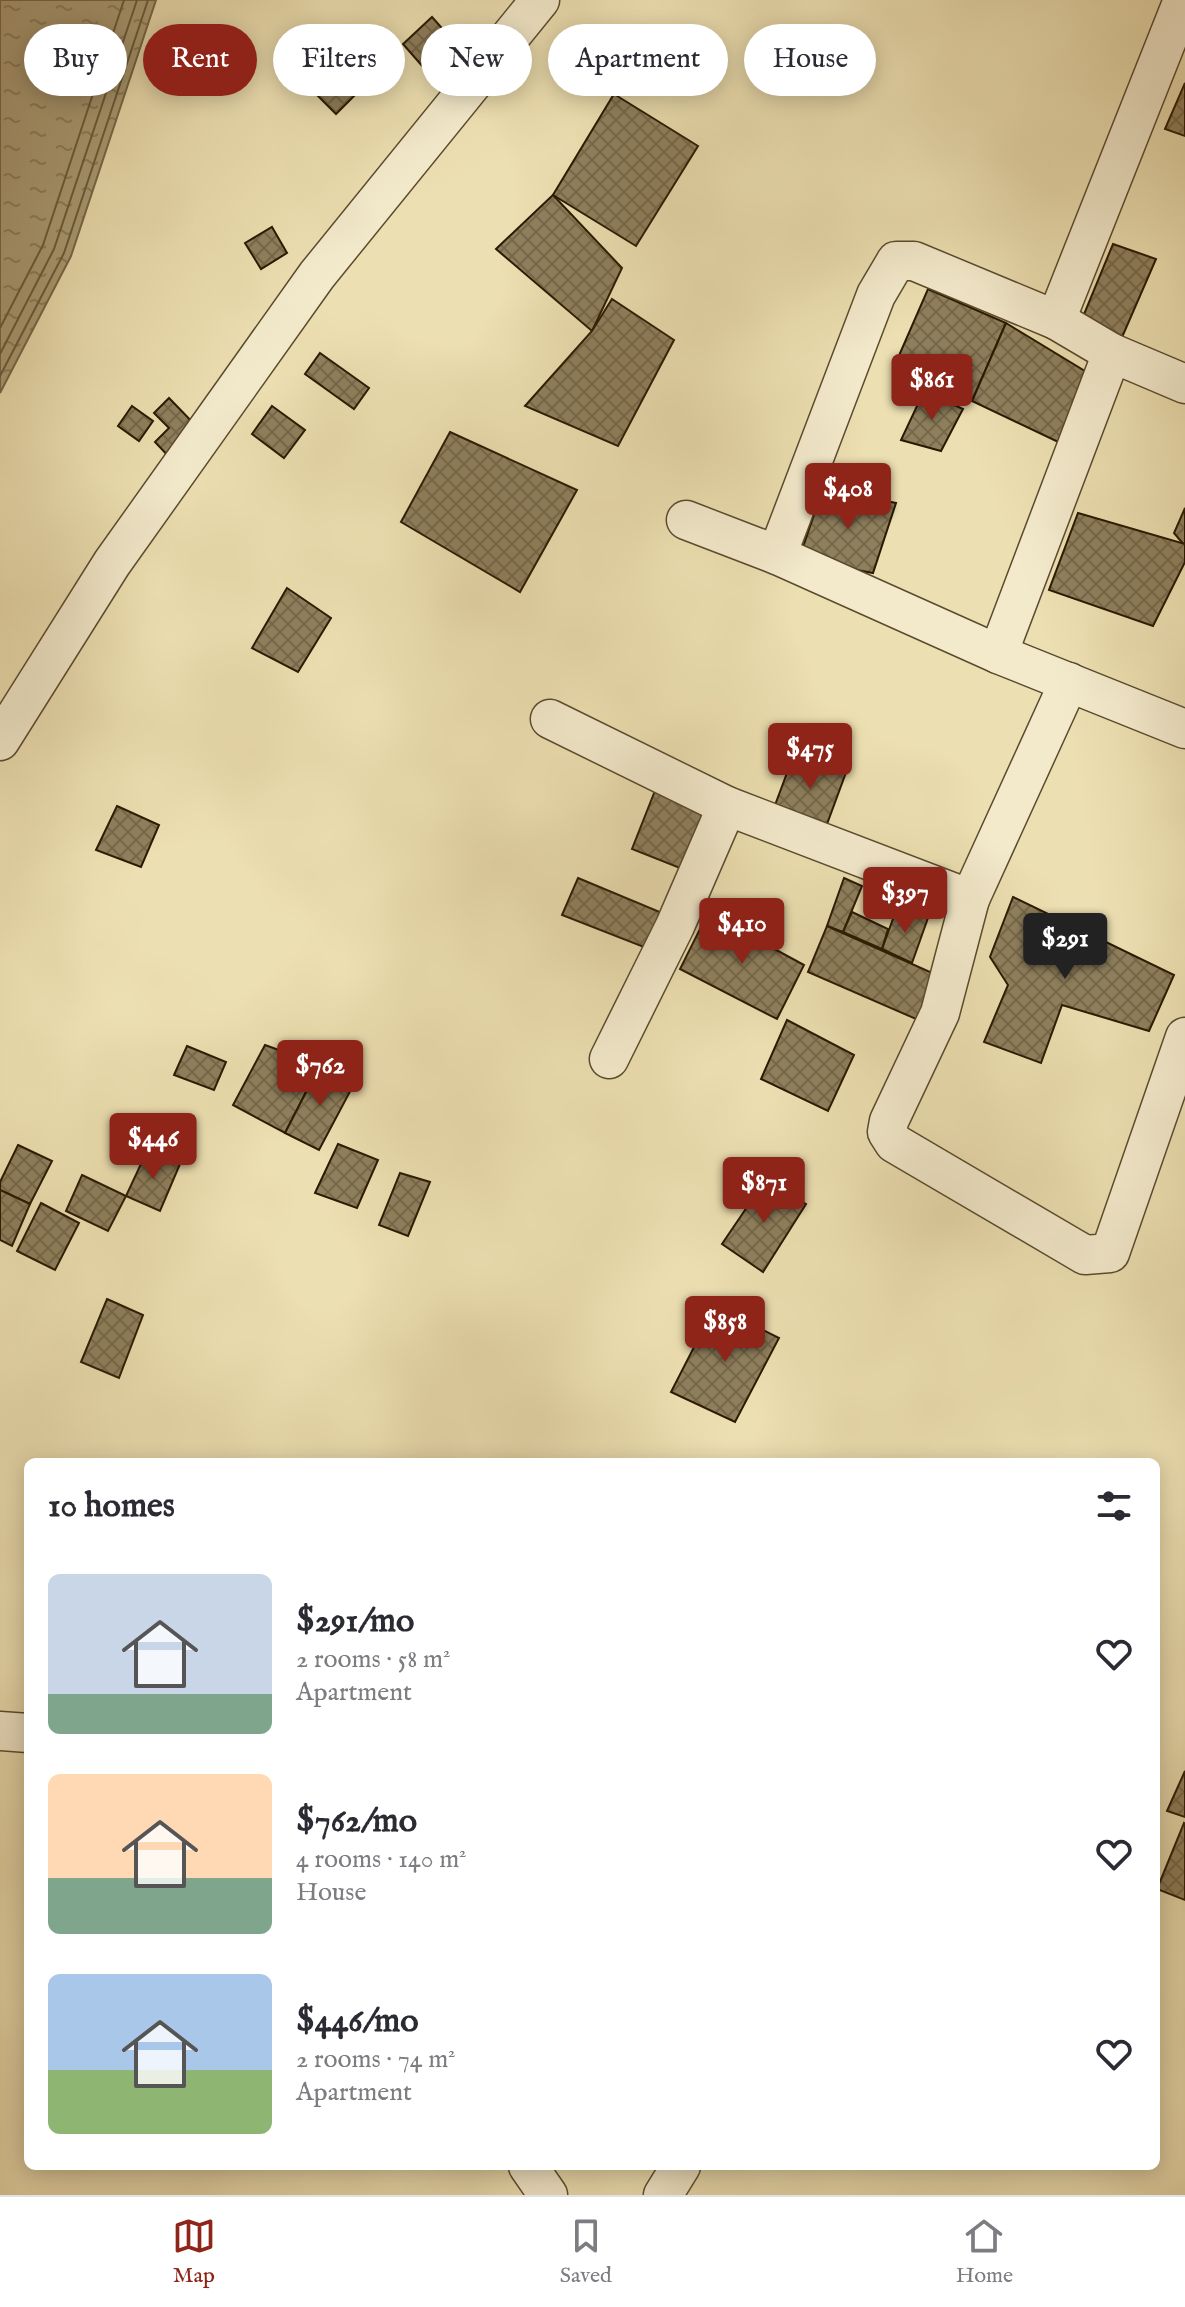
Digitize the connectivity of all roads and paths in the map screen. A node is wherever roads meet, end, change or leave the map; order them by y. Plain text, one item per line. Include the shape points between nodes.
1 (540, 0) edge
2 (1183, 0) edge
3 (1056, 320) junction
4 (1112, 353) junction
5 (1185, 384) edge
6 (686, 520) dead end
7 (777, 555) junction
8 (998, 654) junction
9 (1069, 682) junction
10 (550, 719) dead end
11 (1185, 729) edge
12 (0, 741) edge
13 (727, 806) junction
14 (970, 899) junction
15 (1185, 1037) edge
16 (609, 1059) dead end
17 (0, 1731) edge
18 (24, 1733) edge
19 (531, 2170) edge
20 (679, 2170) edge
21 (548, 2195) edge
22 (663, 2195) edge

1 - 12 street via 317,275 112,563
2 - 3 street
3 - 4 street
3 - 7 street via 914,261 896,261 876,295
4 - 5 street
4 - 8 street
6 - 7 street
7 - 8 street
8 - 9 street
9 - 11 street
9 - 14 street
10 - 13 street
13 - 14 street
13 - 16 street
14 - 15 street via 940,1013 889,1121 887,1132 894,1143 1085,1255 1110,1253
17 - 18 street
19 - 21 street
20 - 22 street

